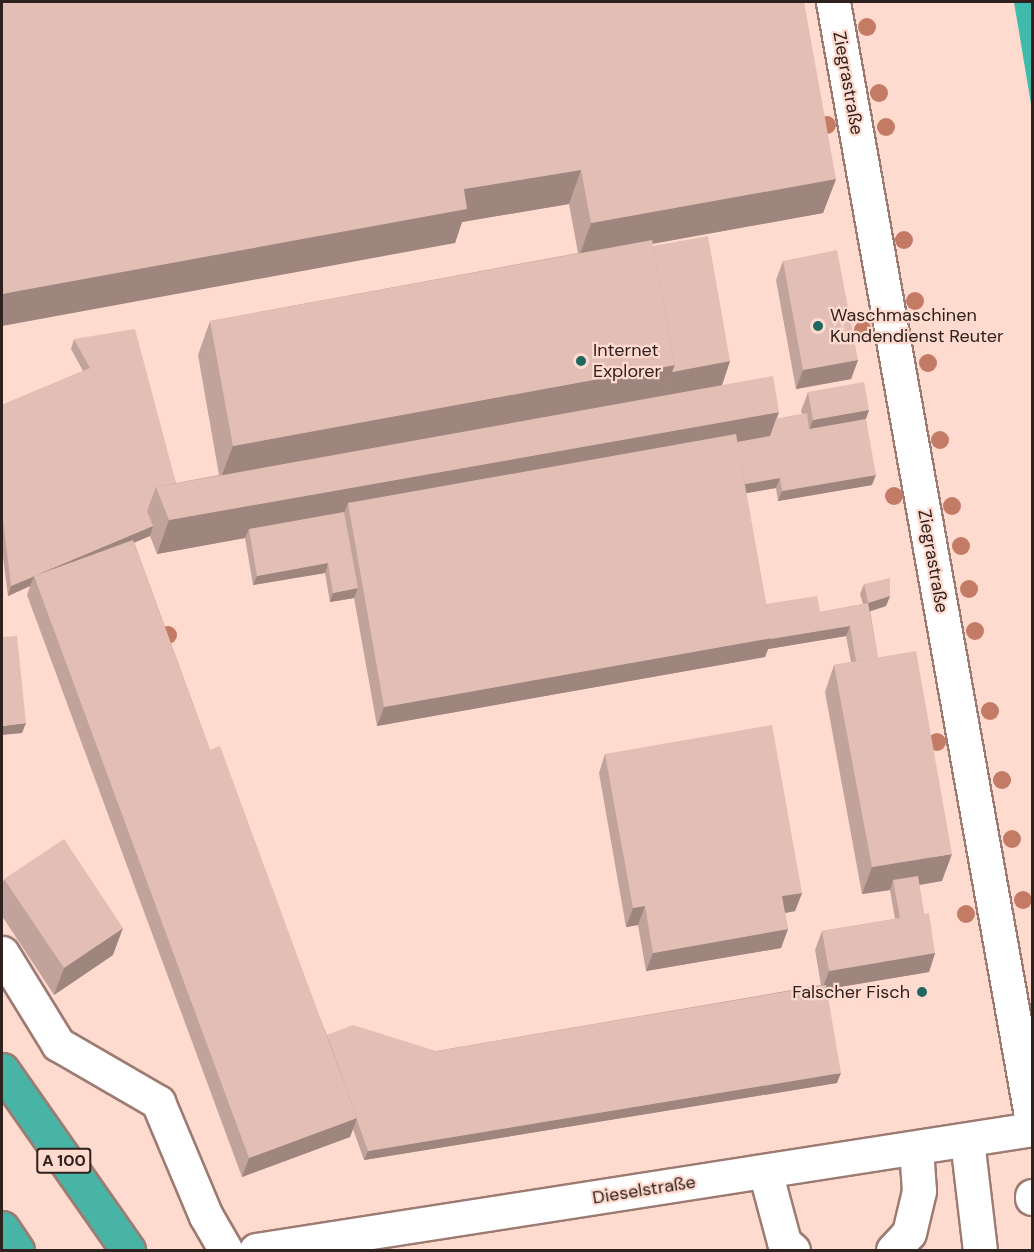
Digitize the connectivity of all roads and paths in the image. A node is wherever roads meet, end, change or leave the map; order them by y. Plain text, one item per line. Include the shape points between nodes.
1 (833, 2) edge
2 (2, 953) edge
3 (2, 1070) edge
4 (1032, 1121) edge
5 (1032, 1129) edge
6 (967, 1140) junction
7 (916, 1148) junction
8 (765, 1171) junction
9 (2, 1228) edge
10 (302, 1247) edge
11 (17, 1251) edge
12 (128, 1251) edge
13 (226, 1251) edge
14 (256, 1251) edge
15 (793, 1251) edge
16 (893, 1251) edge
17 (980, 1251) edge

1 - 4 street, Ziegrastraße
2 - 13 street via 58,1044 158,1102 206,1216
3 - 12 highway, A 100
5 - 6 street, Dieselstraße
6 - 7 street, Dieselstraße
6 - 17 street
7 - 8 street, Dieselstraße
7 - 16 street via 919,1191 909,1233
8 - 10 street, Dieselstraße
8 - 15 street via 784,1242
9 - 11 highway
10 - 14 street, Dieselstraße

